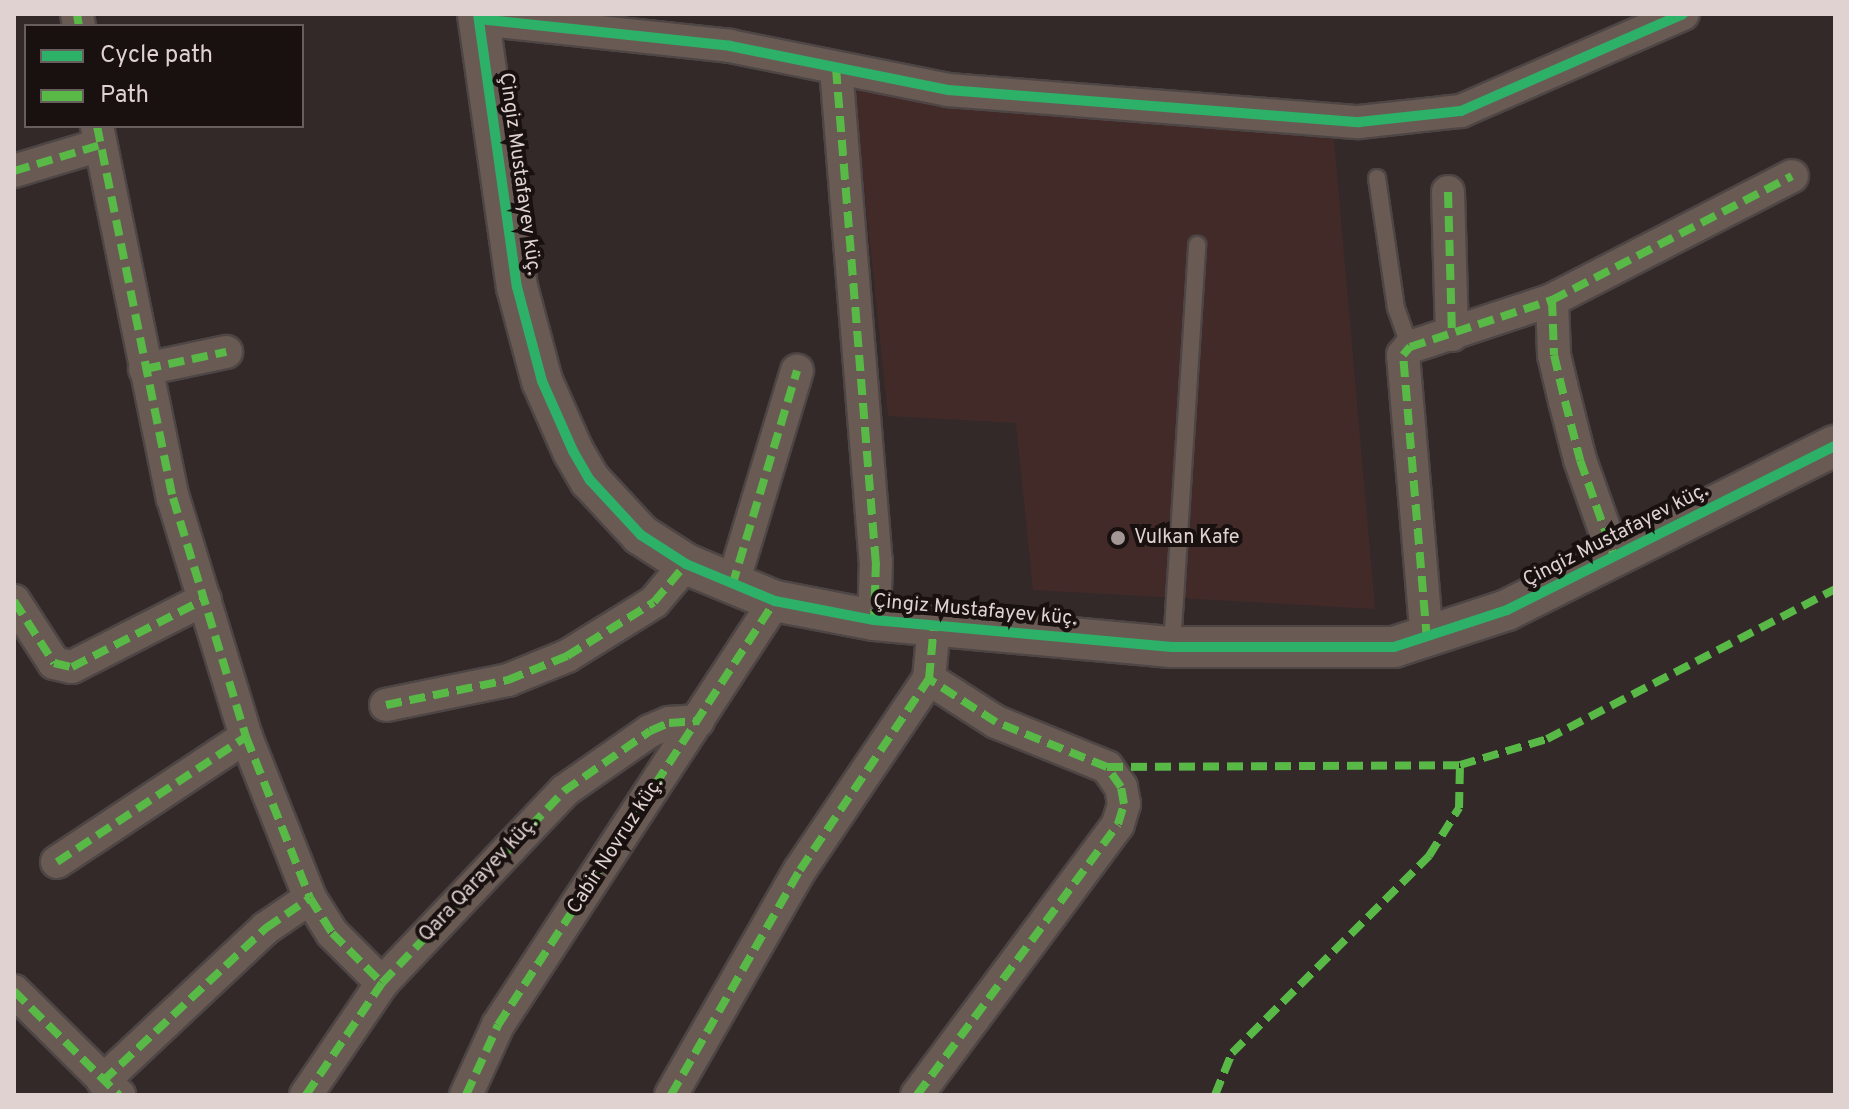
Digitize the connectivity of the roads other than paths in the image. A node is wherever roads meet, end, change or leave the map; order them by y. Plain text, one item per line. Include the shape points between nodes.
1 (1683, 14) edge
2 (478, 17) edge
3 (836, 68) junction
4 (98, 136) edge
5 (14, 171) edge
6 (1792, 176) dead end
7 (1377, 178) dead end
8 (1448, 192) dead end
9 (1197, 245) dead end
10 (1552, 300) junction
11 (1452, 335) junction
12 (1410, 347) junction
13 (226, 352) dead end
14 (145, 369) junction
15 (797, 371) dead end
16 (1835, 446) edge
17 (1614, 556) junction
18 (686, 564) junction
19 (732, 586) junction
20 (205, 599) junction
21 (14, 601) edge
22 (775, 601) junction
23 (874, 620) junction
24 (934, 625) junction
25 (1427, 640) junction
26 (1172, 647) junction
27 (929, 679) junction
28 (386, 705) dead end
29 (698, 721) junction
30 (246, 737) junction
31 (57, 862) dead end
32 (310, 898) junction
33 (382, 983) junction
34 (14, 991) edge
35 (111, 1088) edge
36 (306, 1095) edge
37 (466, 1095) edge
38 (671, 1095) edge
39 (917, 1095) edge

1 - 3 street via 1461,111 1408,120 1343,121 948,90
2 - 3 street via 702,42
2 - 18 street, Çingiz Mustafayev küç. via 517,287 542,381 590,480 641,535
3 - 23 street via 875,545
4 - 5 street
4 - 14 street
6 - 10 street
7 - 12 lane via 1396,308
8 - 11 street
9 - 26 lane
10 - 11 street
10 - 17 street via 1554,355 1565,401
11 - 12 street
12 - 25 street via 1400,370
13 - 14 street
14 - 20 street via 173,498
15 - 19 street
16 - 17 street, Çingiz Mustafayev küç.
17 - 25 street, Çingiz Mustafayev küç. via 1507,610
18 - 19 street, Çingiz Mustafayev küç.
18 - 28 street via 654,602 567,656 508,680
19 - 22 street, Çingiz Mustafayev küç.
20 - 21 street via 72,667 54,663
20 - 30 street
22 - 23 street, Çingiz Mustafayev küç.
22 - 29 street, Cabir Novruz küç.
23 - 24 street, Çingiz Mustafayev küç.
24 - 26 street, Çingiz Mustafayev küç.
24 - 27 street
25 - 26 street, Çingiz Mustafayev küç. via 1351,651
27 - 38 street via 800,870
27 - 39 street via 996,722 1107,767 1121,787 1124,804 1118,824
29 - 33 street, Qara Qarayev küç. via 650,731 564,791
29 - 37 street, Cabir Novruz küç. via 498,1025
30 - 31 street
30 - 32 street
32 - 33 street via 332,933
32 - 35 street via 266,928
33 - 36 street, Qara Qarayev küç.
34 - 35 street

